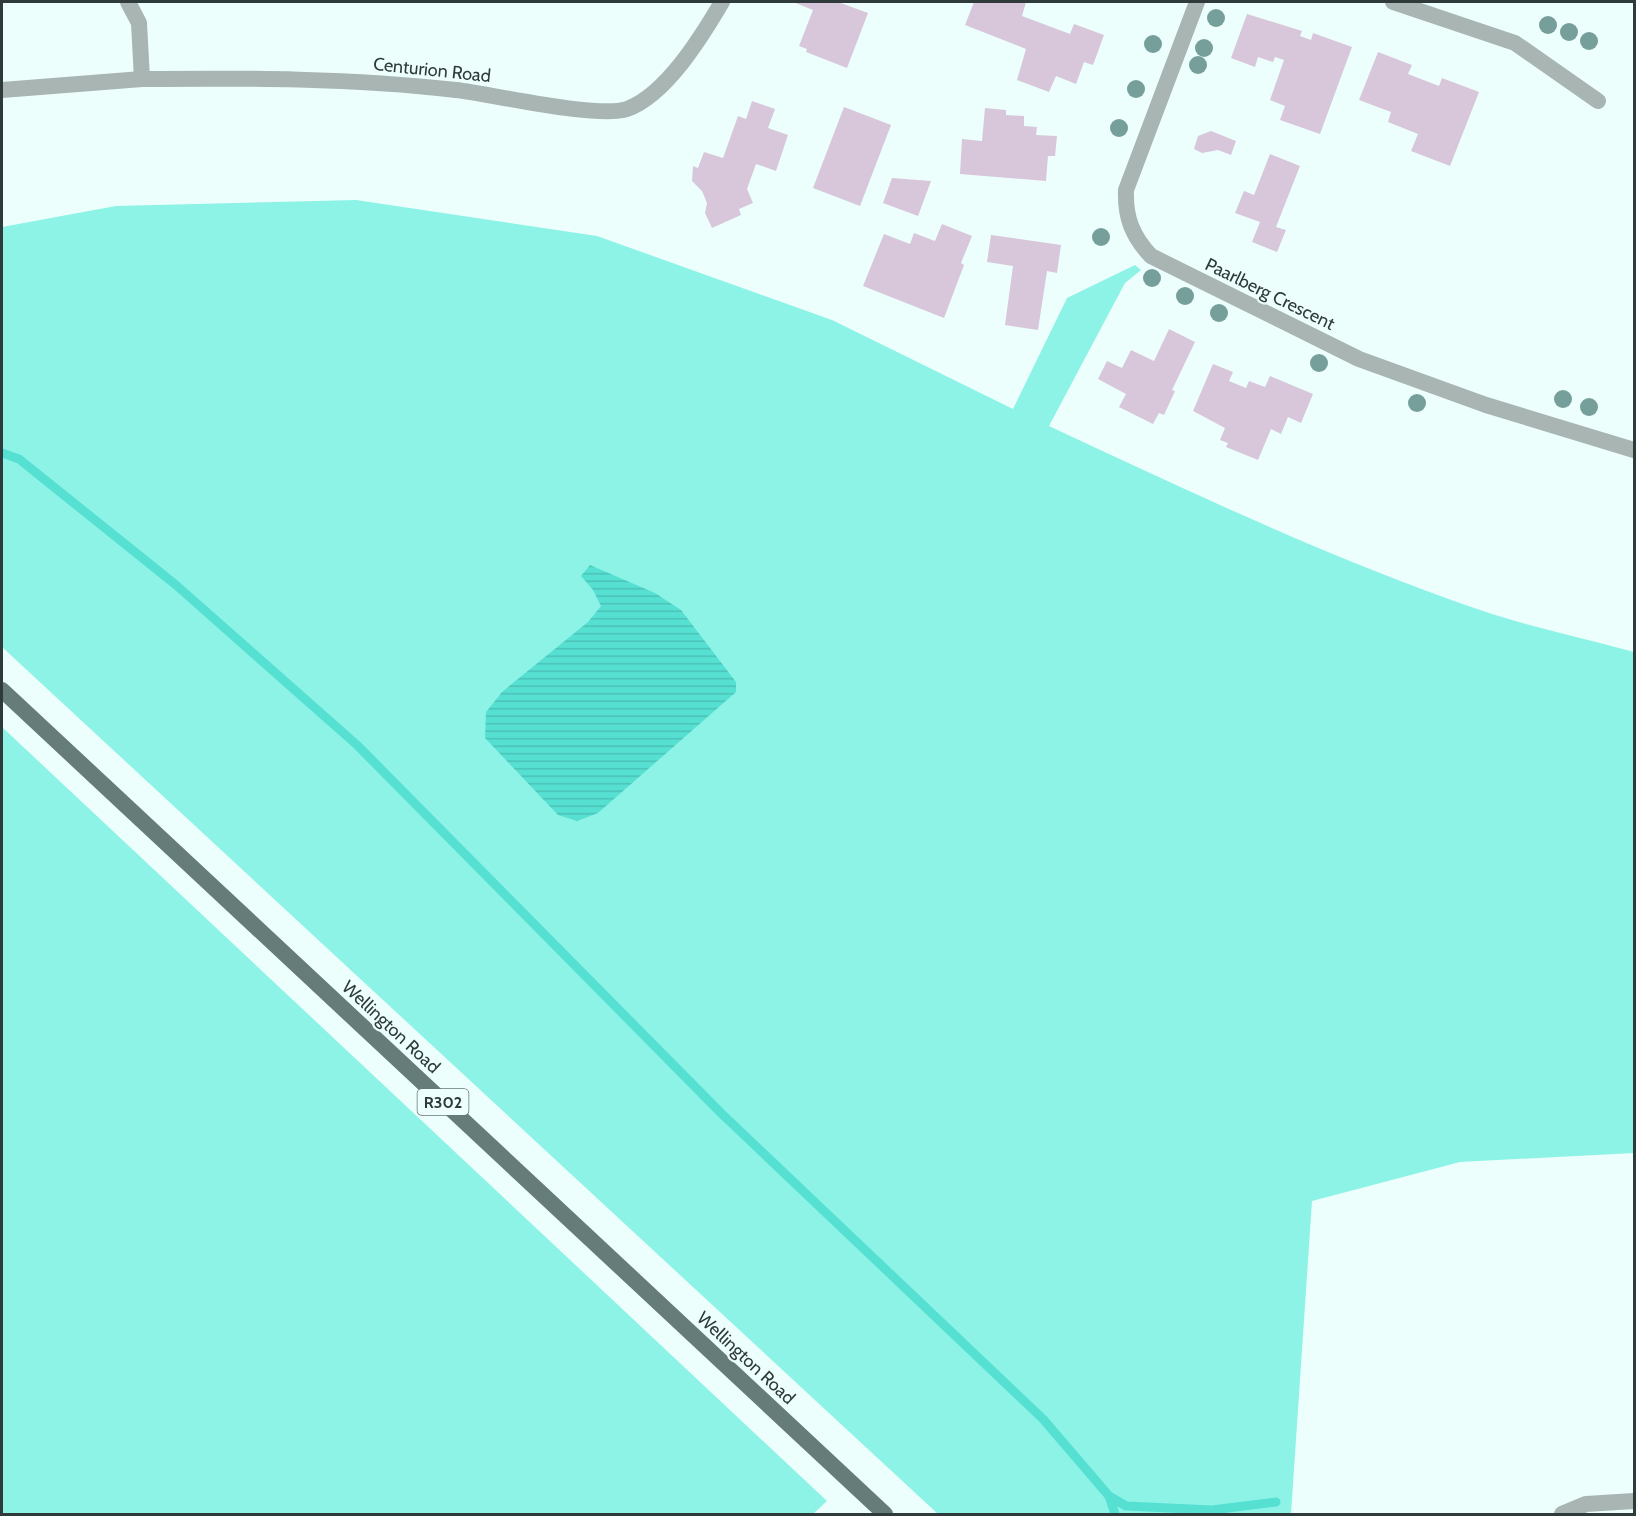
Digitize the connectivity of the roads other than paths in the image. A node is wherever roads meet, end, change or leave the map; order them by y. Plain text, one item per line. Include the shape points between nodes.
1 (128, 2) edge
2 (722, 2) edge
3 (1197, 2) edge
4 (1393, 2) edge
5 (142, 79) junction
6 (2, 90) edge
7 (1598, 101) dead end
8 (1635, 450) edge
9 (2, 690) edge
10 (1635, 1501) edge
11 (885, 1515) edge
12 (1562, 1515) edge

1 - 5 street via 139,23
2 - 5 street, Centurion Road via 694,50 637,104 611,111 455,90 294,77
3 - 8 street, Paarlberg Crescent via 1126,190 1129,224 1151,256 1359,359 1486,405
4 - 7 street via 1515,43
5 - 6 street, Centurion Road
9 - 11 main road, Wellington Road / R302
10 - 12 street via 1586,1504

